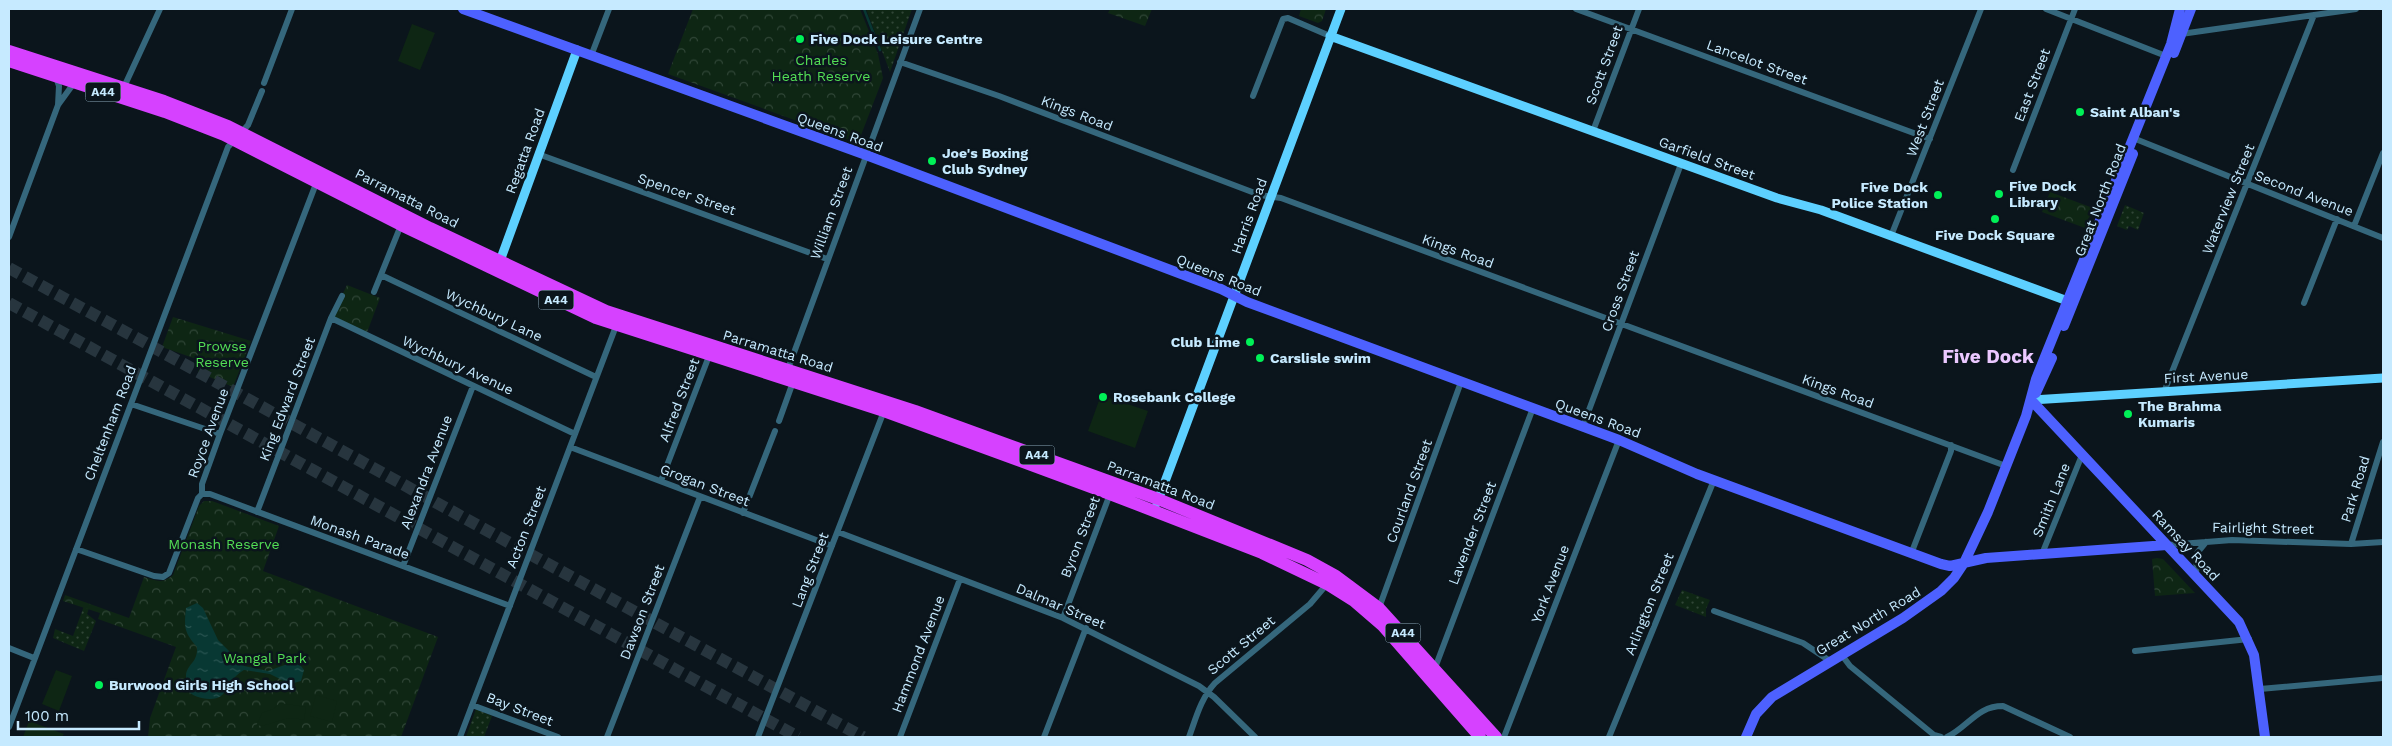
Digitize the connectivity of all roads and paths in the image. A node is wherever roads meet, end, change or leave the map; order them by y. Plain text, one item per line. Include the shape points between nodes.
1 (160, 9) edge
2 (292, 9) edge
3 (464, 9) edge
4 (609, 9) edge
5 (920, 9) edge
6 (1576, 9) edge
7 (1639, 9) edge
8 (1981, 9) edge
9 (2046, 9) edge
10 (2075, 9) edge
11 (2180, 9) edge
12 (2191, 9) edge
13 (2356, 9) edge
14 (1339, 11) edge
15 (2314, 15) junction
16 (2071, 18) junction
17 (1631, 30) junction
18 (2181, 34) junction
19 (1330, 36) junction
20 (577, 50) junction
21 (9, 51) edge
22 (592, 56) junction
23 (2166, 56) junction
24 (9, 61) edge
25 (900, 62) junction
26 (56, 77) junction
27 (74, 83) junction
28 (264, 83) dead end
29 (124, 87) junction
30 (262, 91) dead end
31 (1253, 96) dead end
32 (58, 105) junction
33 (1594, 131) junction
34 (238, 136) junction
35 (1930, 139) junction
36 (2136, 139) junction
37 (2383, 153) edge
38 (538, 154) junction
39 (866, 155) junction
40 (1681, 164) junction
41 (2013, 170) dead end
42 (317, 181) junction
43 (2248, 184) junction
44 (1271, 196) junction
45 (2338, 219) junction
46 (401, 225) junction
47 (2354, 226) junction
48 (1891, 236) junction
49 (9, 237) edge
50 (2383, 238) edge
51 (827, 259) junction
52 (500, 261) junction
53 (381, 275) junction
54 (374, 292) dead end
55 (1234, 295) junction
56 (342, 296) dead end
57 (2071, 302) junction
58 (2304, 303) dead end
59 (331, 318) junction
60 (1621, 324) junction
61 (616, 326) junction
62 (709, 356) junction
63 (788, 369) junction
64 (596, 377) junction
65 (2383, 378) edge
66 (793, 382) junction
67 (1462, 382) junction
68 (473, 386) junction
69 (2164, 392) junction
70 (2031, 400) junction
71 (130, 404) junction
72 (1533, 408) junction
73 (884, 412) junction
74 (779, 421) dead end
75 (1583, 426) junction
76 (775, 431) dead end
77 (220, 434) junction
78 (575, 434) junction
79 (1619, 440) junction
80 (2383, 442) edge
81 (1951, 445) junction
82 (570, 447) junction
83 (2082, 455) junction
84 (2006, 466) junction
85 (1714, 480) junction
86 (661, 482) junction
87 (202, 494) junction
88 (1110, 494) junction
89 (700, 497) junction
90 (1156, 505) junction
91 (257, 512) junction
92 (743, 512) junction
93 (838, 532) junction
94 (2206, 542) junction
95 (2383, 542) edge
96 (2168, 544) junction
97 (2351, 544) junction
98 (832, 546) junction
99 (76, 549) junction
100 (1911, 554) junction
101 (2042, 554) junction
102 (1964, 563) junction
103 (403, 566) junction
104 (2196, 575) junction
105 (960, 579) junction
106 (1327, 584) junction
107 (510, 606) junction
108 (1378, 608) junction
109 (1714, 611) dead end
110 (1062, 618) junction
111 (1086, 628) junction
112 (2249, 639) junction
113 (9, 648) edge
114 (2135, 651) dead end
115 (1841, 654) junction
116 (34, 658) junction
117 (1830, 661) junction
118 (1435, 668) junction
119 (2383, 678) edge
120 (2260, 690) junction
121 (1207, 692) junction
122 (472, 705) junction
123 (9, 727) edge
124 (460, 737) edge
125 (558, 737) edge
126 (607, 737) edge
127 (758, 737) edge
128 (900, 737) edge
129 (1044, 737) edge
130 (1189, 737) edge
131 (1256, 737) edge
132 (1480, 737) edge
133 (1496, 737) edge
134 (1504, 737) edge
135 (1609, 737) edge
136 (1746, 737) edge
137 (1941, 737) edge
138 (1947, 737) edge
139 (2070, 737) edge
140 (2264, 737) edge

1 - 29 street
2 - 28 street
3 - 20 main road, Queens Road
4 - 22 street
5 - 25 street, William Street
6 - 17 street, Lancelot Street
7 - 17 street, Scott Street
8 - 35 street, West Street
9 - 16 street
10 - 16 street, East Street
11 - 23 main road, Great North Road
12 - 18 main road, Great North Road
13 - 15 street
14 - 19 street, Harris Road
15 - 18 street
15 - 43 street, Waterview Street
16 - 23 street
16 - 41 street, East Street
17 - 33 street, Scott Street
17 - 35 street, Lancelot Street
18 - 36 main road, Great North Road
19 - 31 street via 1288,18 1283,19
19 - 33 street, Garfield Street
19 - 44 street, Harris Road
20 - 22 main road, Queens Road
20 - 38 street, Regatta Road
21 - 29 highway, Parramatta Road / A44
22 - 39 main road, Queens Road
23 - 36 main road, Great North Road
24 - 26 highway, Parramatta Road / A44
25 - 39 street, William Street
25 - 44 street, Kings Road
26 - 27 highway, Parramatta Road / A44
26 - 32 street
27 - 32 street
27 - 34 highway, Parramatta Road / A44
29 - 34 highway, Parramatta Road / A44 via 185,108
30 - 34 street, Cheltenham Road via 248,125
32 - 49 street
33 - 40 street, Garfield Street
34 - 42 highway, Parramatta Road / A44
34 - 52 highway, Parramatta Road / A44
34 - 71 street, Cheltenham Road via 228,146
35 - 48 street, West Street
36 - 43 street, Second Avenue
36 - 57 main road, Great North Road
37 - 47 street
38 - 51 street, Spencer Street
38 - 52 street, Regatta Road
39 - 51 street, William Street
39 - 55 main road, Queens Road
40 - 48 street, Garfield Street
40 - 60 street, Cross Street
42 - 46 highway, Parramatta Road / A44
42 - 77 street, Royce Avenue
43 - 45 street, Second Avenue
43 - 69 street, Waterview Street
44 - 55 street, Harris Road
44 - 60 street, Kings Road
45 - 47 street, Second Avenue
45 - 58 street
46 - 53 street
46 - 61 highway, Parramatta Road / A44
47 - 50 street, Second Avenue
48 - 57 street, Garfield Street
51 - 63 street, William Street
52 - 63 highway, Parramatta Road / A44 via 606,311
53 - 54 street
53 - 64 street, Wychbury Lane
55 - 67 main road, Queens Road
55 - 90 street, Harris Road
56 - 59 street, King Edward Street
57 - 70 main road, Great North Road via 2042,382
59 - 68 street, Wychbury Avenue
59 - 91 street, King Edward Street
60 - 75 street, Cross Street
60 - 81 street, Kings Road
61 - 62 highway, Parramatta Road / A44
61 - 64 street, Acton Street
62 - 66 highway, Parramatta Road / A44
62 - 86 street, Alfred Street
63 - 90 highway, Parramatta Road / A44 via 915,411
64 - 78 street, Acton Street
65 - 69 street, First Avenue
66 - 73 highway, Parramatta Road / A44
66 - 74 street
67 - 72 main road, Queens Road
67 - 108 street, Courland Street
68 - 78 street, Wychbury Avenue
68 - 103 street, Alexandra Avenue
69 - 70 street, First Avenue
70 - 83 main road, Ramsay Road
70 - 84 main road, Great North Road
71 - 77 street
71 - 99 street, Cheltenham Road
72 - 75 main road, Queens Road
72 - 118 street, Lavender Street
73 - 88 highway, Parramatta Road / A44
73 - 93 street, Lang Street
75 - 79 main road, Queens Road
76 - 92 street
77 - 87 street, Royce Avenue via 202,484
78 - 82 street, Acton Street
79 - 85 main road, Queens Road
79 - 134 street, York Avenue
80 - 97 street, Park Road
81 - 84 street, Kings Road
81 - 100 street
82 - 86 street, Grogan Street
82 - 107 street, Acton Street
83 - 96 main road, Ramsay Road
83 - 101 street, Smith Lane
84 - 102 main road, Great North Road
85 - 100 main road, Queens Road
85 - 135 street, Arlington Street
86 - 89 street, Grogan Street
87 - 91 street, Monash Parade
87 - 99 street, Royce Avenue via 171,569 163,577
88 - 90 highway, Parramatta Road / A44
88 - 110 street, Byron Street
89 - 92 street, Grogan Street
89 - 126 street, Dawson Street
90 - 106 highway, Parramatta Road / A44
90 - 108 highway, Parramatta Road / A44 via 1307,560 1336,576
91 - 103 street, Monash Parade
92 - 98 street, Grogan Street
93 - 98 street, Lang Street
93 - 105 street, Dalmar Street
94 - 96 street, Fairlight Street
94 - 97 street, Fairlight Street via 2248,540
94 - 104 street via 2197,553
95 - 97 street, Fairlight Street
96 - 101 main road, Fairlight Street
96 - 104 main road, Ramsay Road
98 - 127 street, Lang Street
99 - 116 street, Cheltenham Road
100 - 102 main road, Queens Road via 1950,566
101 - 102 main road, Fairlight Street
102 - 115 main road, Great North Road via 1934,597
103 - 107 street, Monash Parade
104 - 112 main road, Ramsay Road via 2229,610
105 - 110 street, Dalmar Street
105 - 128 street, Hammond Avenue
106 - 121 street, Scott Street via 1310,604 1231,668
106 - 132 highway, Parramatta Road / A44 via 1354,601 1383,626
107 - 122 street, Acton Street
108 - 118 highway, Parramatta Road / A44
109 - 117 street via 1803,643
110 - 111 street, Dalmar Street
111 - 121 street, Dalmar Street via 1164,666
111 - 129 street
112 - 114 street
112 - 120 main road, Ramsay Road
113 - 116 street
115 - 117 main road, Great North Road
115 - 137 street via 1850,666 1934,735
116 - 123 street, Cheltenham Road
117 - 136 main road, Great North Road via 1772,697 1756,714
118 - 133 highway, Parramatta Road / A44
119 - 120 street
120 - 140 main road, Ramsay Road
121 - 130 street, Scott Street
121 - 131 street, Dalmar Street
122 - 124 street, Acton Street
122 - 125 street, Bay Street
138 - 139 street via 1983,709 2003,706

